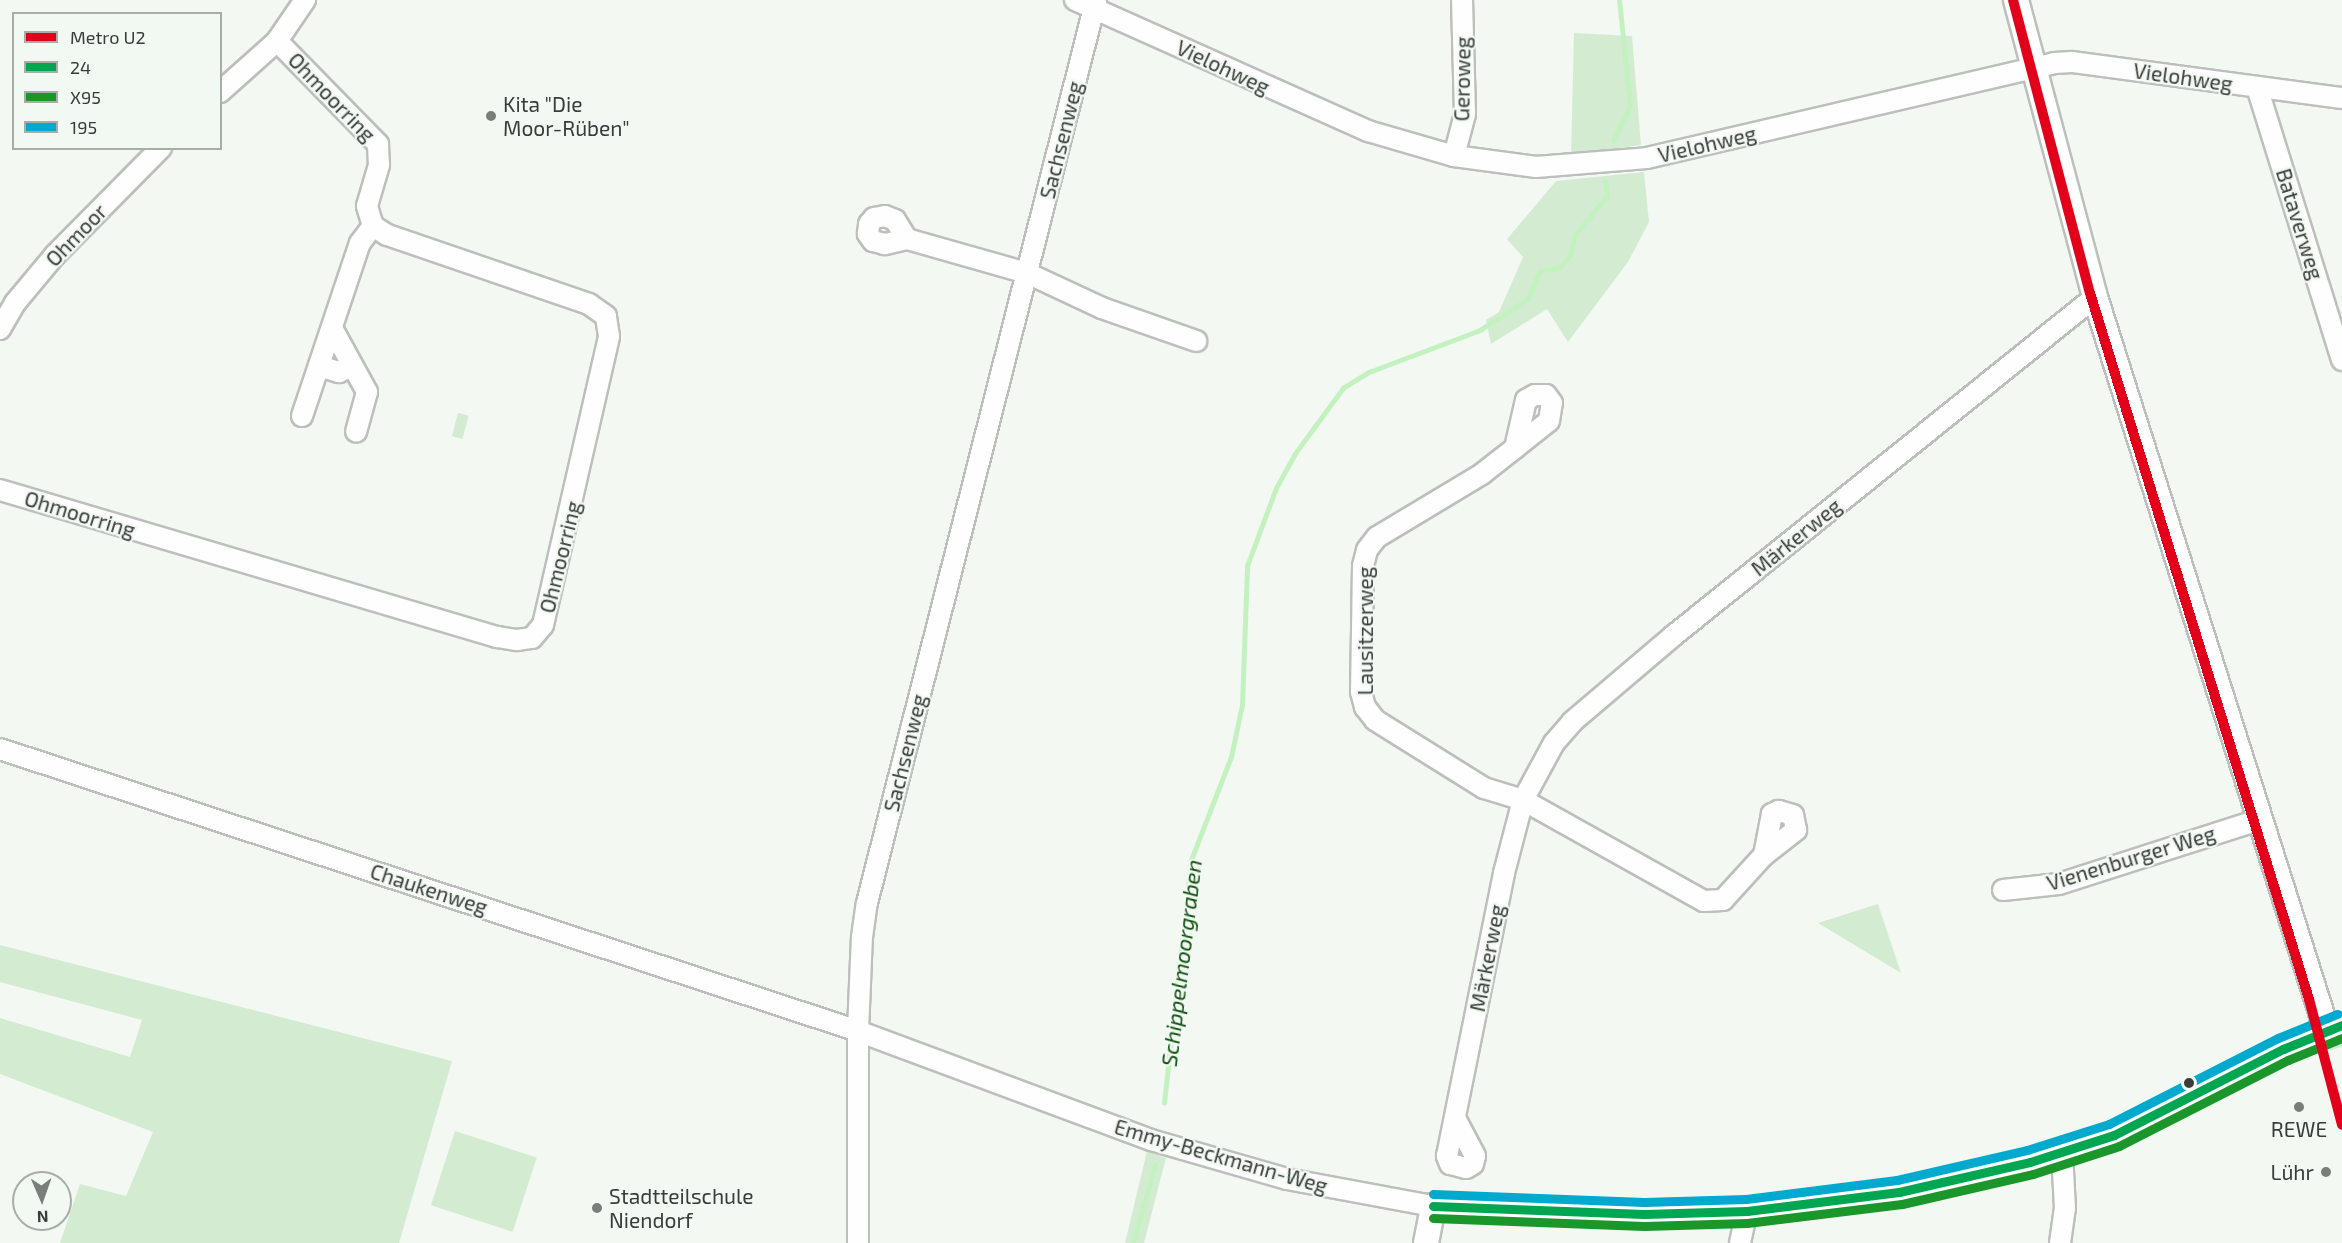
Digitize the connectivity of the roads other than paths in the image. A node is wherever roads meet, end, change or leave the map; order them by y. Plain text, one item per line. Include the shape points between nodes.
1 (305, 0) edge
2 (1075, 0) edge
3 (1462, 0) edge
4 (2016, 0) edge
5 (1095, 4) edge
6 (277, 41) junction
7 (2033, 68) junction
8 (2258, 87) junction
9 (222, 90) edge
10 (2342, 98) edge
11 (159, 150) edge
12 (1454, 156) junction
13 (373, 226) junction
14 (907, 239) dead end
15 (1027, 273) junction
16 (2095, 297) junction
17 (332, 328) junction
18 (0, 329) edge
19 (1196, 341) dead end
20 (2342, 360) edge
21 (319, 366) junction
22 (352, 366) junction
23 (302, 416) dead end
24 (356, 432) dead end
25 (1515, 448) dead end
26 (0, 490) edge
27 (0, 749) edge
28 (1523, 800) junction
29 (2258, 820) junction
30 (1764, 855) dead end
31 (2003, 890) dead end
32 (2334, 1028) edge
33 (858, 1031) junction
34 (1455, 1118) dead end
35 (2062, 1153) junction
36 (1433, 1206) junction
37 (1748, 1211) junction
38 (858, 1243) edge
39 (1426, 1243) edge
40 (1740, 1243) edge
41 (2060, 1243) edge

1 - 6 street
2 - 5 street
3 - 12 street, Geroweg via 1465,114
4 - 7 street
5 - 12 street, Vielohweg via 1368,131
5 - 15 street, Sachsenweg
6 - 9 street
6 - 13 street, Ohmoorring via 378,144 379,165 367,206
7 - 8 street, Vielohweg via 2072,62
7 - 12 street, Vielohweg via 1638,160 1536,167
7 - 16 street
8 - 10 street, Vielohweg
8 - 20 street, Bataverweg
11 - 18 street, Ohmoor via 55,255 15,303
13 - 17 street via 360,243
13 - 26 street, Ohmoorring via 387,235 589,304 606,316 609,336 574,502 543,625 532,638 497,637
14 - 15 street
15 - 19 street via 1102,308
15 - 33 street, Sachsenweg via 867,903
16 - 28 street, Märkerweg via 1673,636 1572,722 1539,764
16 - 29 street
17 - 21 street
17 - 22 street
21 - 22 street via 339,372
21 - 23 street
22 - 24 street via 367,392
25 - 28 street, Lausitzerweg via 1482,474 1377,537 1367,550 1363,566 1361,692 1365,707 1375,720 1484,788
27 - 33 street, Chaukenweg
28 - 30 street via 1704,901 1723,900
28 - 34 street, Märkerweg via 1504,873
29 - 31 street, Vienenburger Weg via 2059,884
29 - 32 street
32 - 35 street, Emmy-Beckmann-Weg via 2273,1054 2144,1121
33 - 36 street, Emmy-Beckmann-Weg via 1151,1140 1287,1179
33 - 38 street, Sachsenweg
35 - 37 street, Emmy-Beckmann-Weg via 1899,1192
35 - 41 street via 2065,1208
36 - 37 street, Emmy-Beckmann-Weg via 1644,1214
36 - 39 street
37 - 40 street

